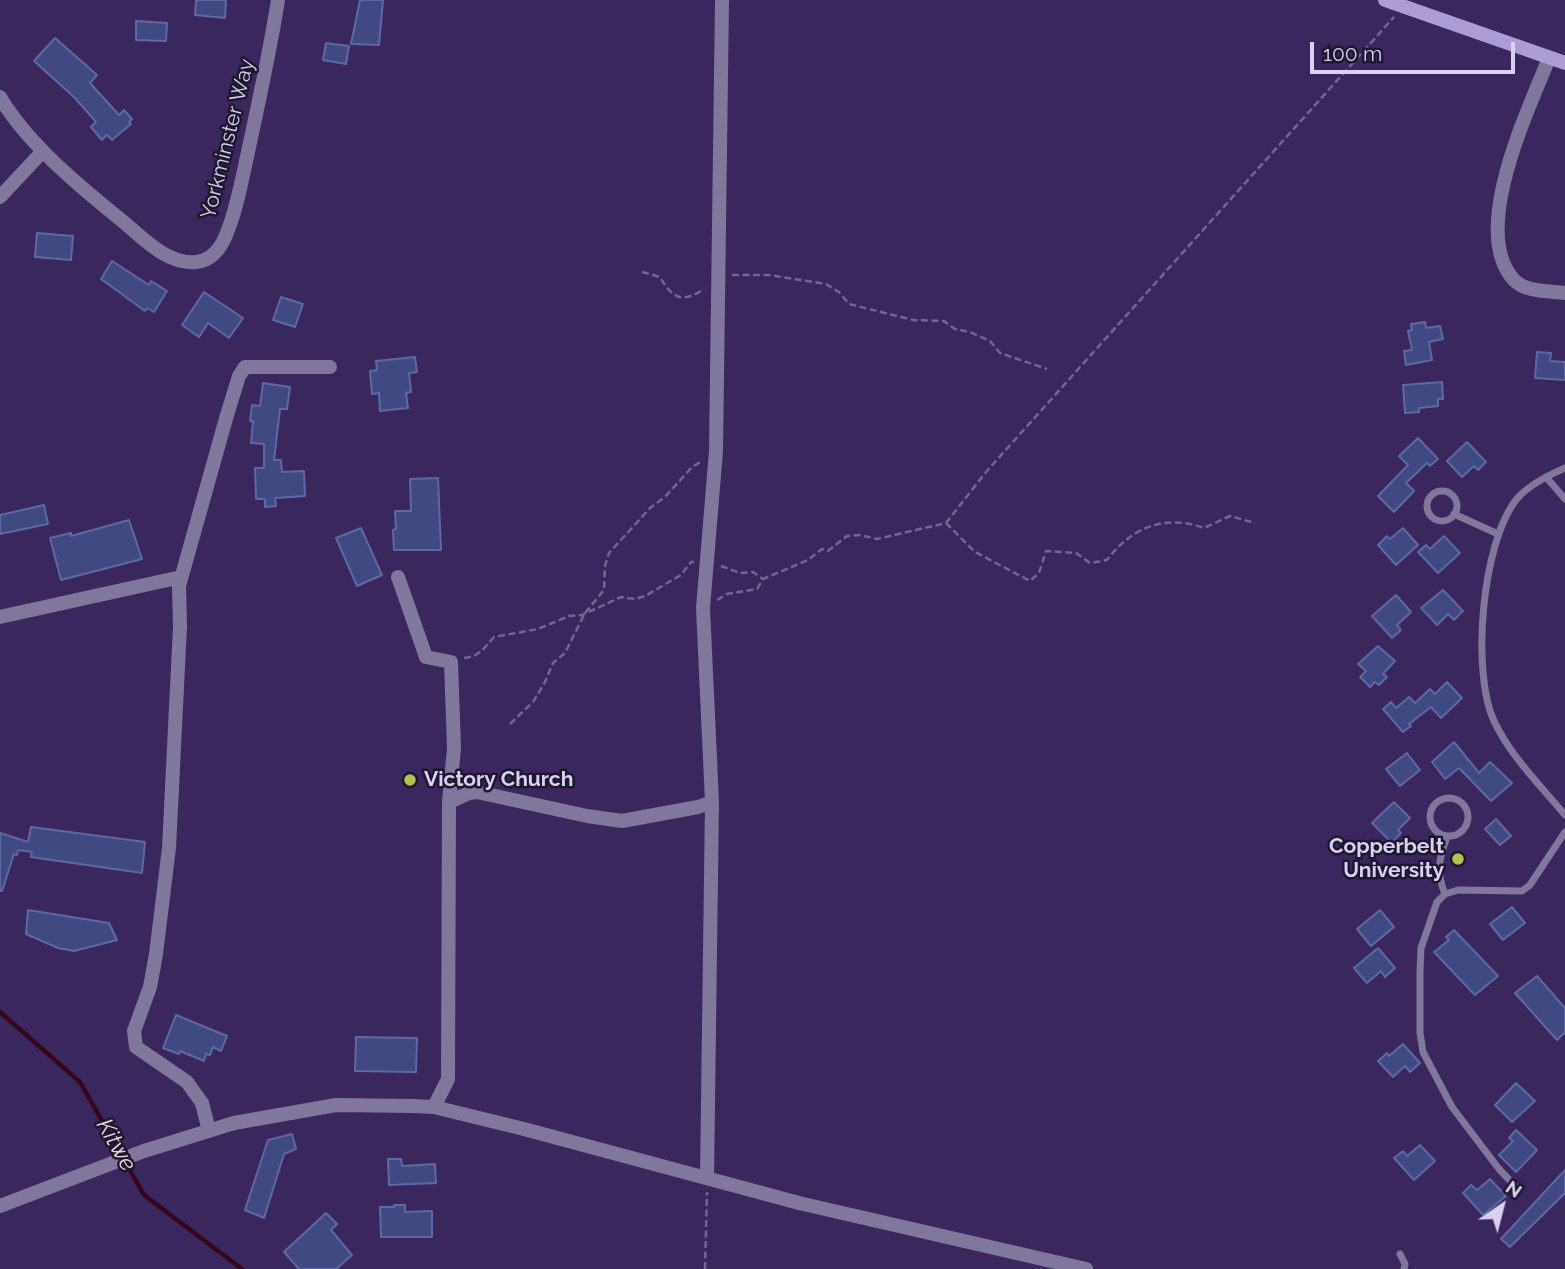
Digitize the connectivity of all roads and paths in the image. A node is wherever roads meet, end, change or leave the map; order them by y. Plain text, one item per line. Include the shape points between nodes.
1 (278, 0) edge
2 (722, 0) edge
3 (1385, 0) edge
4 (1403, 7) junction
5 (1549, 58) junction
6 (1565, 63) edge
7 (0, 97) edge
8 (43, 151) junction
9 (0, 197) edge
10 (642, 272) dead end
11 (719, 280) junction
12 (1565, 293) edge
13 (330, 367) dead end
14 (1047, 369) dead end
15 (716, 451) junction
16 (1565, 468) edge
17 (1546, 477) junction
18 (1565, 499) edge
19 (1454, 514) junction
20 (946, 523) junction
21 (1255, 523) dead end
22 (1498, 534) junction
23 (706, 561) junction
24 (181, 577) junction
25 (398, 577) dead end
26 (763, 579) junction
27 (703, 608) junction
28 (585, 613) junction
29 (0, 617) edge
30 (451, 663) junction
31 (510, 724) dead end
32 (449, 802) junction
33 (712, 802) junction
34 (1565, 814) edge
35 (1565, 832) edge
36 (1447, 836) junction
37 (1445, 894) junction
38 (434, 1107) junction
39 (209, 1130) junction
40 (707, 1178) junction
41 (1516, 1187) dead end
42 (0, 1206) edge
43 (1400, 1254) dead end
44 (705, 1269) edge
45 (1086, 1269) edge
46 (1404, 1269) edge

1 - 8 street, Yorkminster Way via 238,197 226,235 208,258 183,262 168,257
2 - 11 street
3 - 4 main road
4 - 5 main road
4 - 20 path via 986,472
5 - 6 main road
5 - 12 street via 1509,160 1497,229 1500,253 1514,281 1528,289
7 - 8 street, Yorkminster Way
8 - 9 street
10 - 11 path via 660,277 669,293 683,298
11 - 14 path via 745,273 826,284 849,304 913,320 944,321 990,341 1000,353
11 - 15 street
13 - 24 street via 245,367
15 - 23 street
15 - 28 path via 692,467 609,553 604,590
16 - 17 lane
17 - 18 lane
17 - 22 lane via 1518,498
19 - 19 lane via 1438,521 1431,517 1427,502 1438,492 1446,492 1456,503
19 - 22 lane
20 - 21 path via 975,552 1030,581 1039,573 1046,551 1098,562 1107,560 1130,536 1160,523 1189,522 1205,528 1230,516
20 - 26 path via 877,539 847,536 828,551 822,549
22 - 34 lane via 1485,599 1485,690 1510,749
23 - 26 path via 740,573 753,572
23 - 27 street
23 - 28 path via 691,562 681,575 645,596 621,597
24 - 29 street
24 - 39 street via 169,848 150,987 134,1031 136,1047 187,1082 202,1103
25 - 30 street via 426,657
26 - 27 path via 757,589 727,594
27 - 33 street
28 - 30 path via 538,629 494,636 473,657
28 - 31 path via 533,702
30 - 32 street via 454,736
32 - 33 street via 477,792 622,821
32 - 38 street via 448,1079
33 - 40 street
35 - 37 lane via 1522,891
36 - 36 lane via 1437,832 1430,813 1436,803 1456,800 1468,817 1458,835
36 - 37 lane via 1438,861
37 - 41 lane via 1437,902 1421,948 1423,1052 1452,1107
38 - 39 street via 336,1105 267,1115
38 - 40 street
39 - 42 street
40 - 44 path
40 - 45 street
43 - 46 lane

